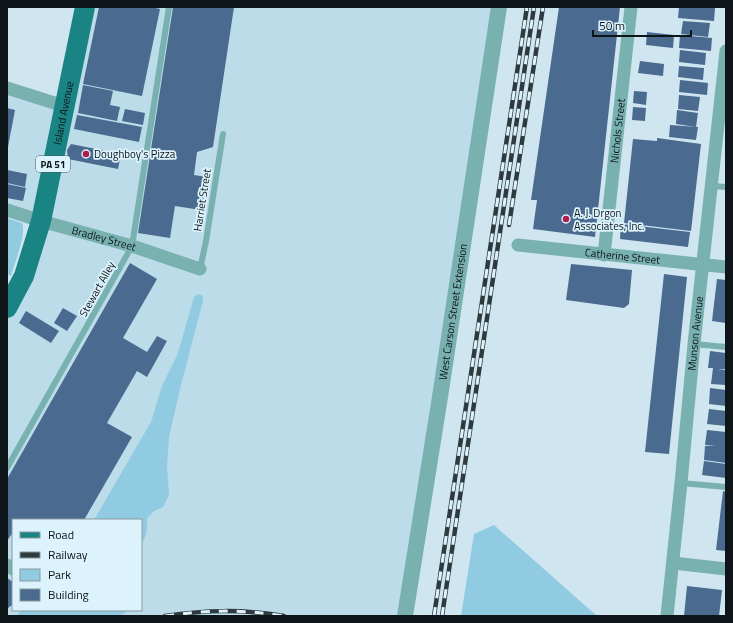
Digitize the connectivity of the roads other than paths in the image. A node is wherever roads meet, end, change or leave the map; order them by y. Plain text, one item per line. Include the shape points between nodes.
1 (85, 7) edge
2 (169, 7) edge
3 (499, 7) edge
4 (631, 7) edge
5 (726, 51) edge
6 (7, 88) edge
7 (64, 106) junction
8 (223, 134) dead end
9 (712, 186) junction
10 (726, 187) edge
11 (7, 210) edge
12 (41, 221) junction
13 (518, 245) dead end
14 (132, 246) junction
15 (604, 255) junction
16 (703, 265) junction
17 (726, 267) edge
18 (200, 269) joint
19 (7, 308) edge
20 (694, 344) junction
21 (726, 347) edge
22 (7, 468) edge
23 (681, 483) junction
24 (726, 487) edge
25 (673, 563) junction
26 (726, 569) edge
27 (405, 616) edge
28 (667, 616) edge

1 - 7 main road, Island Avenue / PA 51
2 - 14 lane, Stewart Alley
3 - 27 street, West Carson Street Extension
4 - 15 street, Nichols Street
5 - 9 street, Munson Avenue
6 - 7 street
7 - 12 main road, Island Avenue / PA 51
8 - 18 lane, Harriet Street
9 - 10 lane
9 - 16 street, Munson Avenue
11 - 12 street, Bradley Street
12 - 14 street, Bradley Street
12 - 19 main road, Island Avenue / PA 51 via 24,276
13 - 15 street, Catherine Street
14 - 18 street, Bradley Street
14 - 22 lane, Stewart Alley
15 - 16 street, Catherine Street
16 - 17 street, Catherine Street
16 - 20 street, Munson Avenue
20 - 21 lane
20 - 23 street, Munson Avenue
23 - 24 lane
23 - 25 street, Munson Avenue
25 - 26 street
25 - 28 street, Munson Avenue

